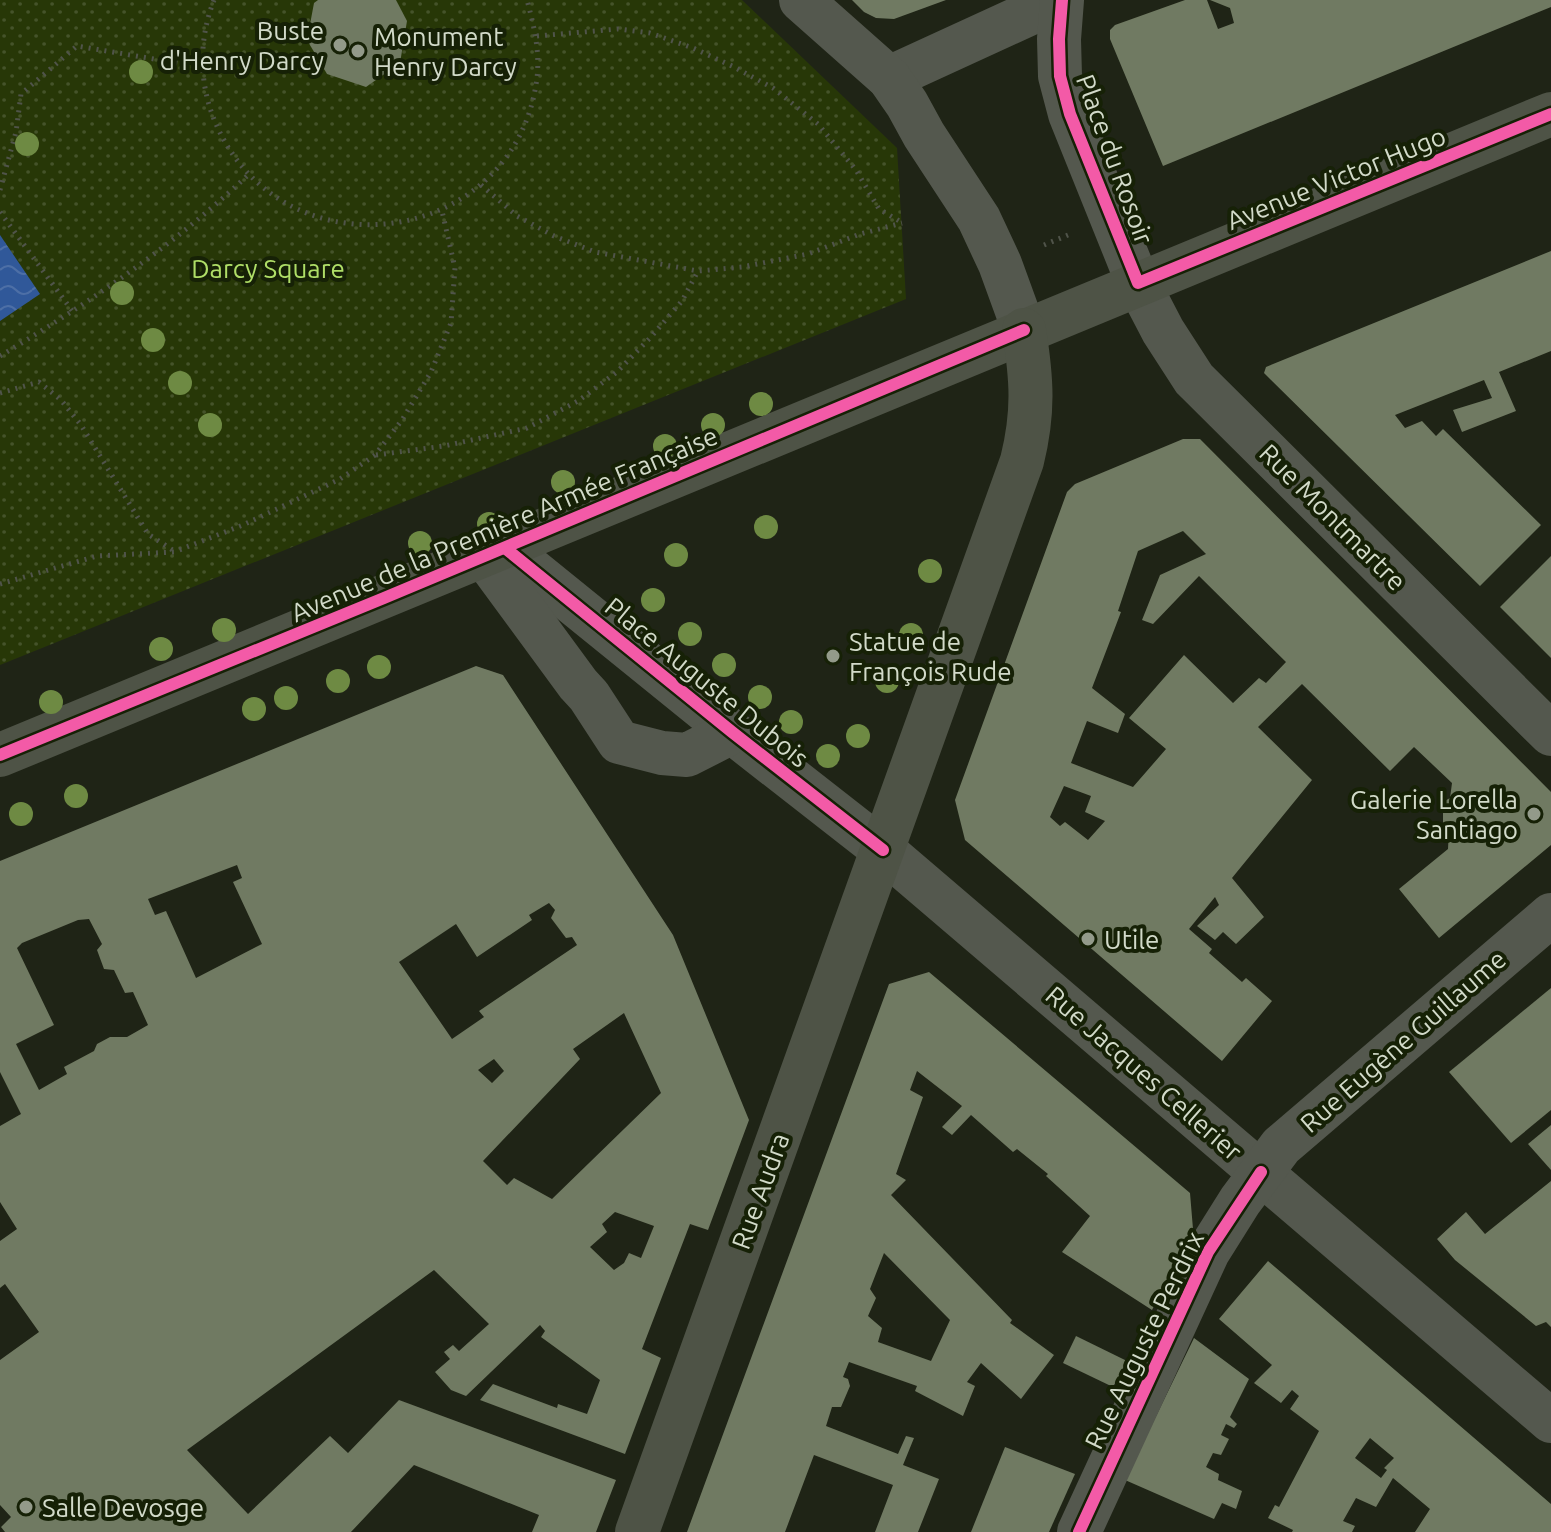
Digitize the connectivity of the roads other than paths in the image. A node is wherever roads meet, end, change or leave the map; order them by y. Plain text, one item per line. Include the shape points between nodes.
1 (1061, 0) edge
2 (802, 1) edge
3 (889, 78) junction
4 (1551, 114) edge
5 (1138, 283) junction
6 (1024, 330) junction
7 (494, 552) junction
8 (732, 732) junction
9 (1551, 734) edge
10 (0, 755) edge
11 (883, 850) junction
12 (1551, 915) edge
13 (1261, 1172) junction
14 (1551, 1421) edge
15 (637, 1532) edge
16 (1079, 1532) edge

1 - 3 street, Place du Rosoir
1 - 5 street, Place du Rosoir via 1060,76 1070,114
2 - 3 street
3 - 6 street via 979,219
4 - 5 main road, Avenue Victor Hugo
5 - 6 main road, Avenue de la Première Armée Française
5 - 9 street, Rue Montmartre via 1194,379
6 - 7 main road, Avenue de la Première Armée Française
6 - 11 main road via 1031,426 1022,461
7 - 8 street, Place Auguste Dubois
7 - 8 street, Place Auguste Dubois via 619,742 687,755
7 - 10 main road, Avenue de la Première Armée Française
8 - 11 street, Place Auguste Dubois
11 - 13 street, Rue Jacques Cellerier
11 - 15 main road, Rue Audra
12 - 13 street, Rue Eugène Guillaume via 1281,1146
13 - 14 street, Rue Jacques Cellerier
13 - 16 street, Rue Auguste Perdrix via 1208,1252

